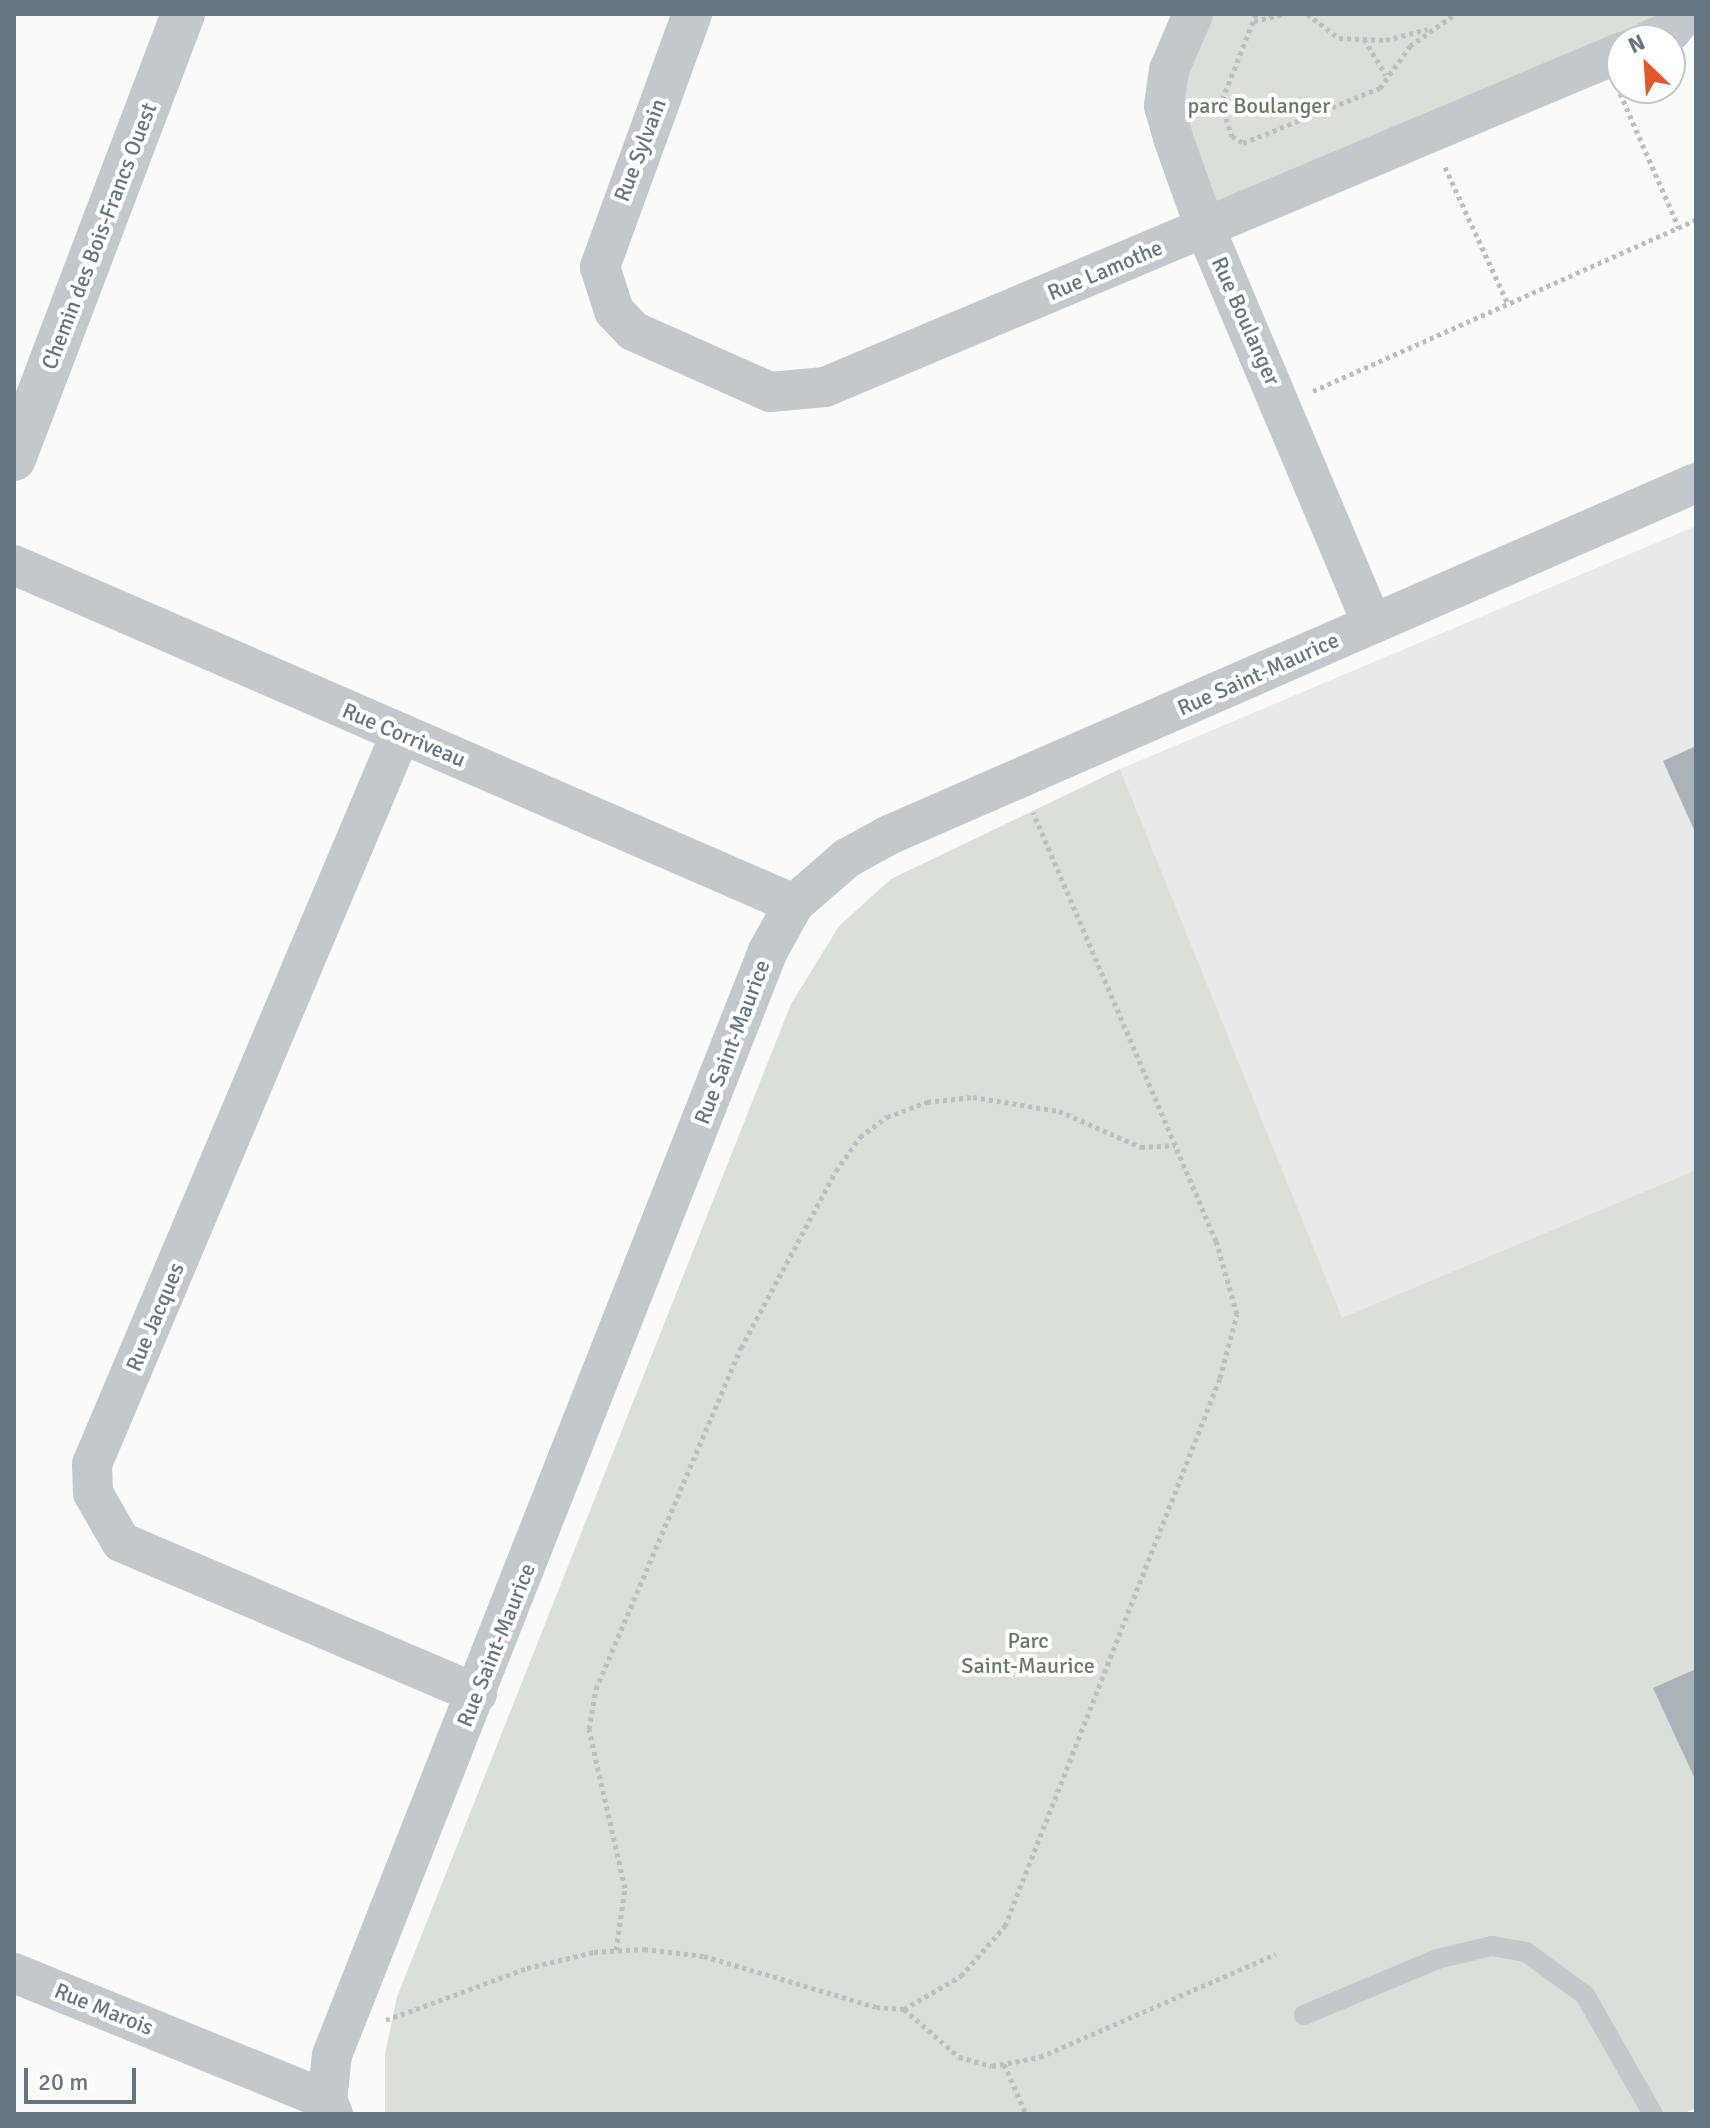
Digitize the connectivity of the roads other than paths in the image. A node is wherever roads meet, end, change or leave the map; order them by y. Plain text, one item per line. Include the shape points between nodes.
1 (183, 14) edge
2 (692, 14) edge
3 (1193, 14) edge
4 (1606, 59) edge
5 (1205, 228) junction
6 (604, 287) joint
7 (14, 459) edge
8 (1696, 483) edge
9 (14, 565) edge
10 (1372, 624) junction
11 (401, 733) junction
12 (794, 904) junction
13 (477, 1694) junction
14 (14, 1973) edge
15 (1304, 2015) dead end
16 (330, 2107) edge
17 (1653, 2114) edge

1 - 7 street, Chemin des Bois-Francs Ouest
2 - 6 street, Rue Sylvain via 607,236 600,267
3 - 5 street, Rue Boulanger via 1169,70 1164,106
4 - 5 street, Rue Lamothe
5 - 6 street, Rue Lamothe via 825,387 795,392 770,392 633,331
5 - 10 street, Rue Boulanger
8 - 10 street, Rue Saint-Maurice
9 - 11 street, Rue Corriveau
10 - 12 street, Rue Saint-Maurice via 847,858
11 - 12 street, Rue Corriveau
11 - 13 street, Rue Jacques via 92,1464 93,1493 121,1542
12 - 13 street, Rue Saint-Maurice via 768,951
13 - 16 street, Rue Saint-Maurice via 332,2055
14 - 16 street, Rue Marois
15 - 17 lane via 1437,1959 1492,1946 1526,1952 1585,1995

